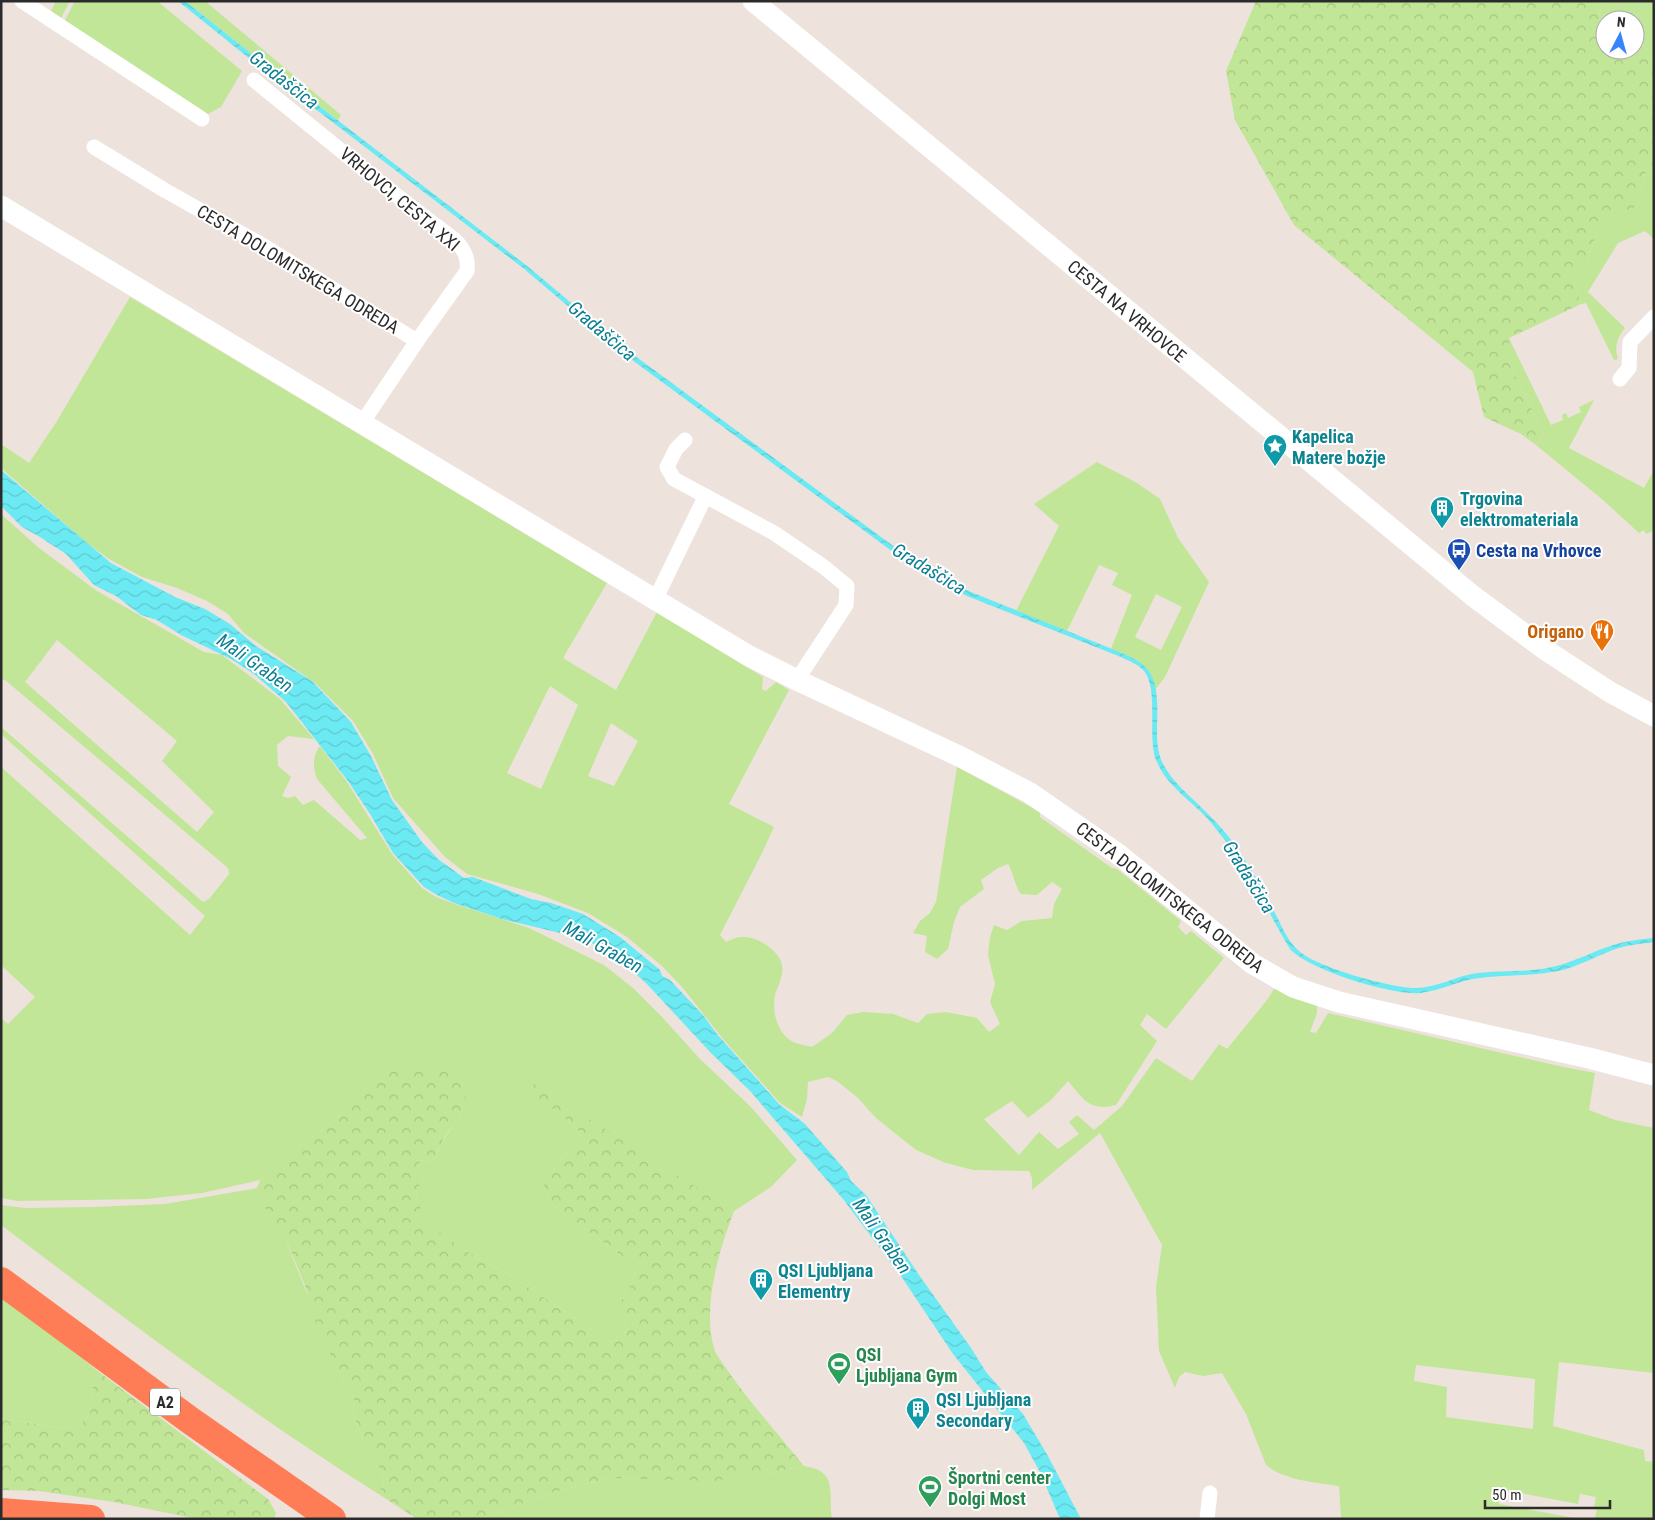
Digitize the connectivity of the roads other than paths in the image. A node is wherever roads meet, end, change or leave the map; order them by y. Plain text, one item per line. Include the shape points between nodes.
1 (22, 1) edge
2 (753, 1) edge
3 (254, 80) dead end
4 (202, 119) dead end
5 (94, 148) dead end
6 (1, 206) edge
7 (1654, 317) edge
8 (417, 341) junction
9 (1620, 379) dead end
10 (362, 423) junction
11 (685, 440) dead end
12 (705, 497) junction
13 (655, 600) junction
14 (797, 680) junction
15 (1654, 716) edge
16 (1654, 1075) edge
17 (1, 1281) edge
18 (1210, 1494) dead end
19 (1, 1512) edge
20 (91, 1519) edge
21 (332, 1519) edge
22 (1206, 1519) edge

1 - 4 street
2 - 15 street, CESTA NA VRHOVCE via 1472,596 1547,651
3 - 8 street, VRHOVCI, CESTA XXI via 462,247 467,258 467,271
5 - 8 street, CESTA DOLOMITSKEGA ODREDA via 264,246
6 - 10 street, CESTA DOLOMITSKEGA ODREDA
7 - 9 street via 1630,342 1629,368
8 - 10 street, CESTA DOLOMITSKEGA ODREDA
10 - 13 street, CESTA DOLOMITSKEGA ODREDA
11 - 12 street via 667,467 674,480
12 - 13 street
12 - 14 street via 774,533 847,586 846,605
13 - 14 street, CESTA DOLOMITSKEGA ODREDA via 749,656
14 - 16 street, CESTA DOLOMITSKEGA ODREDA via 1030,793 1118,854 1253,964 1293,986 1339,1002
17 - 21 highway, A2 via 191,1421
18 - 22 street
19 - 20 highway

